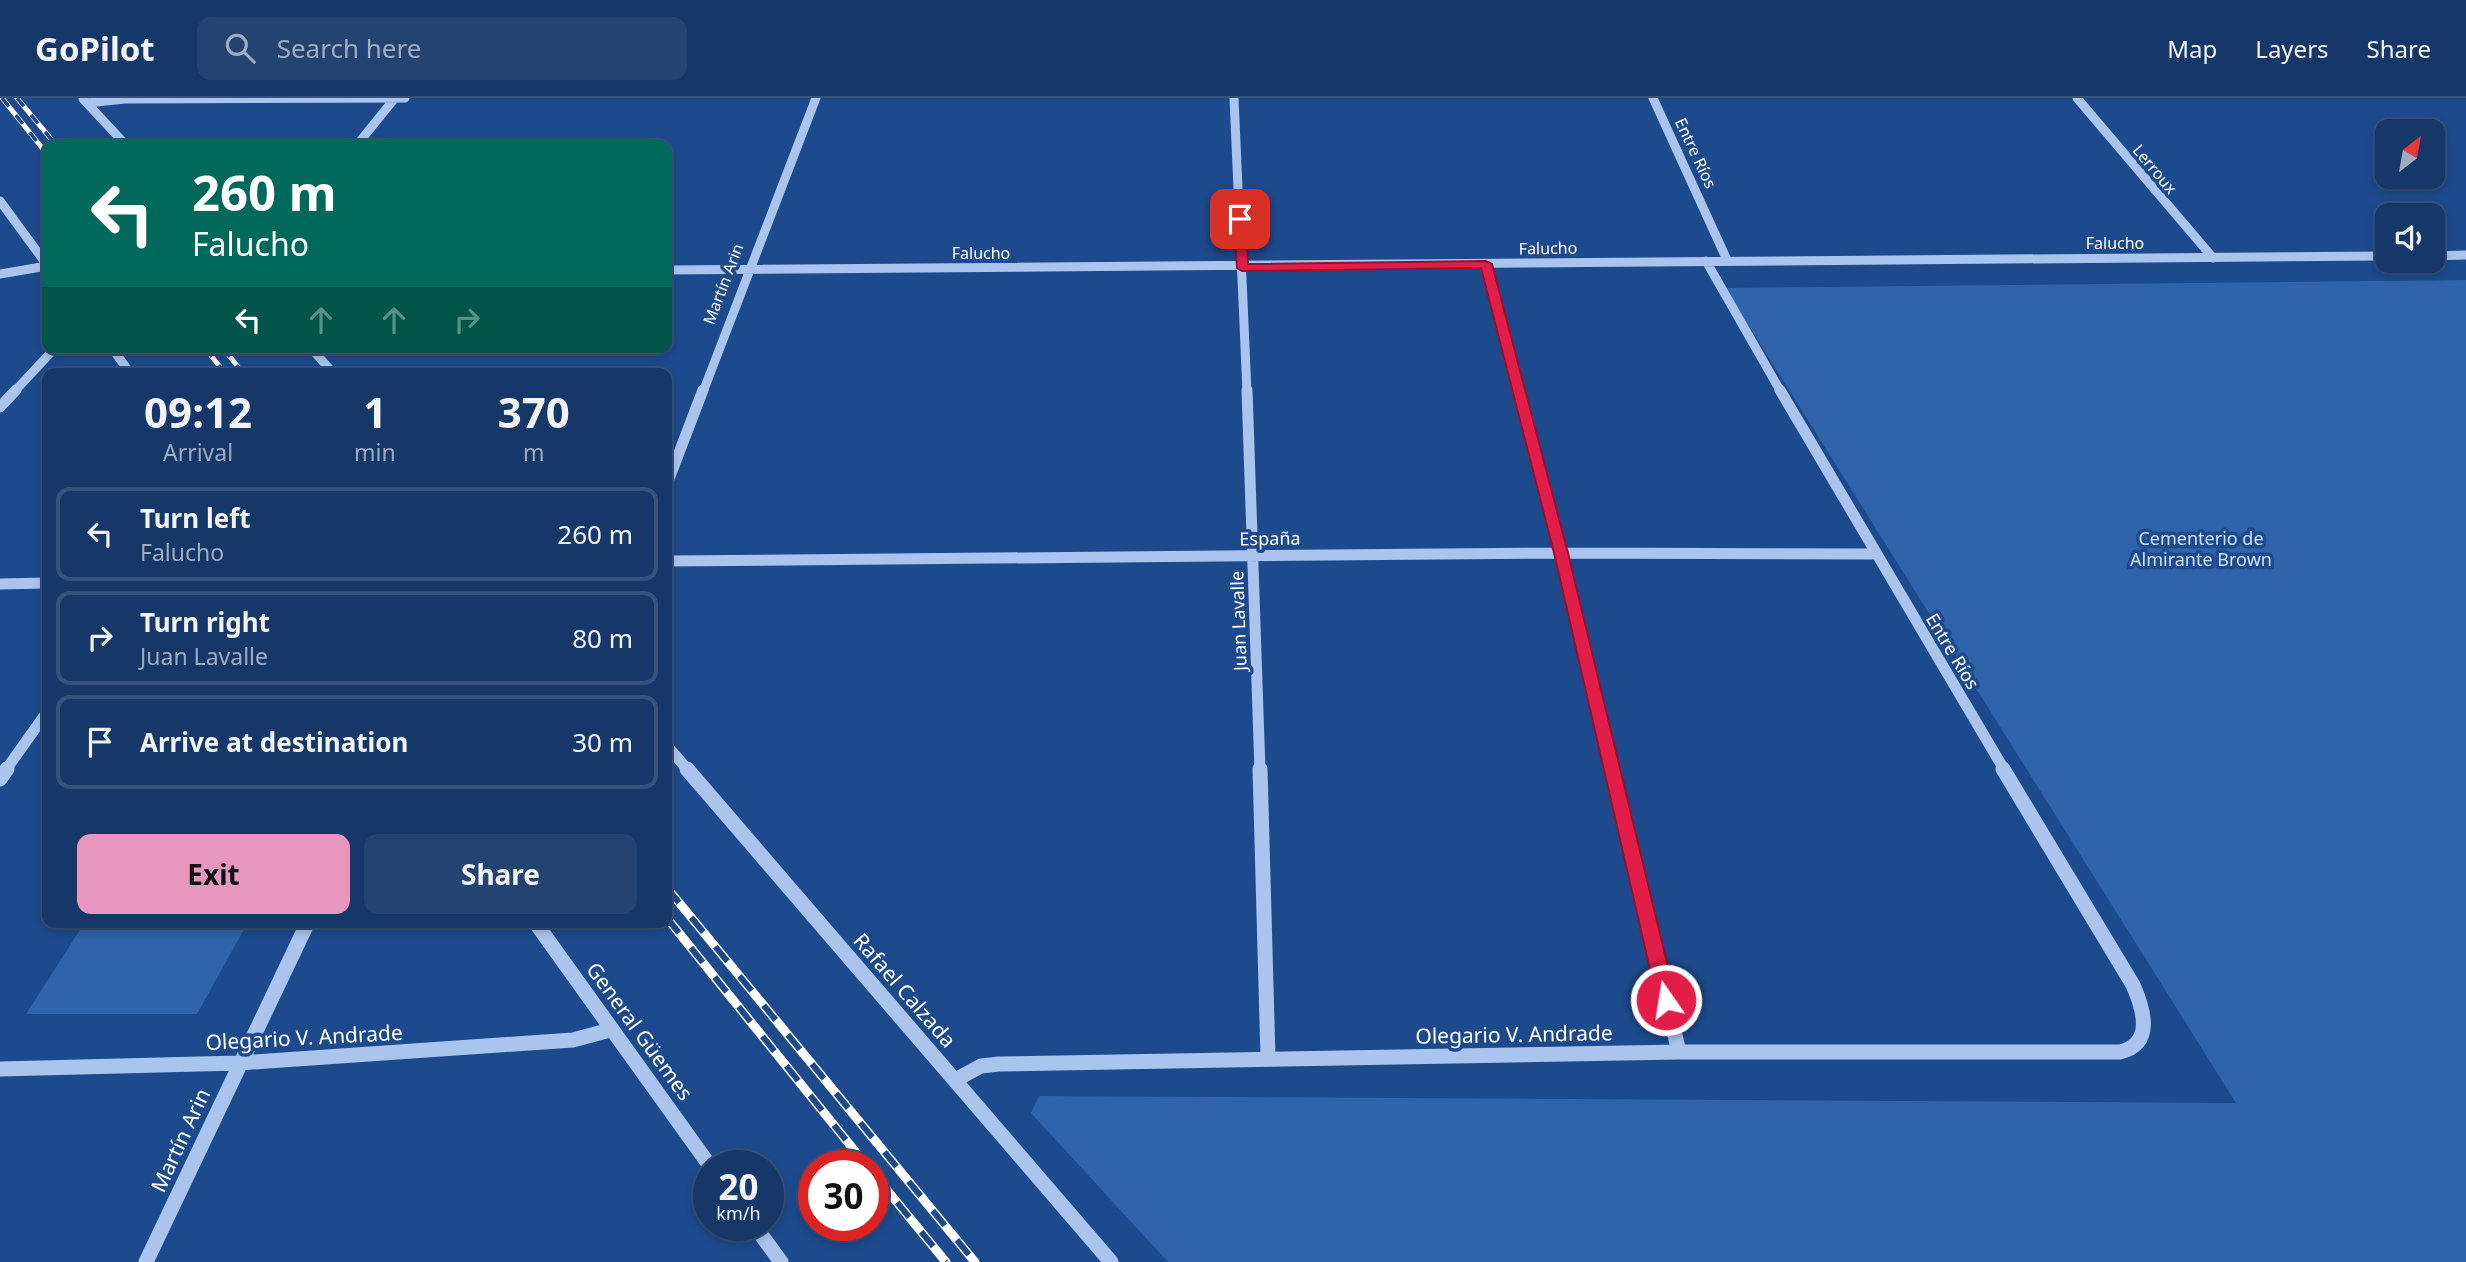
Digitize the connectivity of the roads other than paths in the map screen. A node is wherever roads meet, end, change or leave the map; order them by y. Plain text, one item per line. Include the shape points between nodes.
1 (395, 98) edge
2 (405, 98) edge
3 (816, 98) edge
4 (1234, 98) edge
5 (1653, 98) edge
6 (2077, 98) edge
7 (85, 100) edge
8 (121, 140) edge
9 (361, 140) edge
10 (0, 201) edge
11 (2466, 255) edge
12 (2375, 256) edge
13 (2445, 256) edge
14 (2213, 258) junction
15 (42, 259) edge
16 (1727, 260) junction
17 (1706, 261) junction
18 (1486, 264) junction
19 (42, 267) edge
20 (1242, 268) junction
21 (748, 269) junction
22 (672, 270) edge
23 (0, 274) edge
24 (49, 354) edge
25 (116, 354) edge
26 (316, 354) edge
27 (126, 368) edge
28 (329, 368) edge
29 (0, 407) edge
30 (672, 471) edge
31 (1561, 553) junction
32 (1874, 554) junction
33 (1254, 556) junction
34 (672, 561) edge
35 (0, 583) edge
36 (42, 583) edge
37 (42, 719) edge
38 (672, 752) edge
39 (0, 779) edge
40 (305, 928) edge
41 (539, 928) edge
42 (610, 1030) junction
43 (1679, 1052) junction
44 (2120, 1052) joint
45 (1268, 1058) junction
46 (239, 1063) junction
47 (0, 1069) edge
48 (955, 1080) junction
49 (698, 1150) edge
50 (766, 1241) edge
51 (146, 1262) edge
52 (781, 1262) edge
53 (1111, 1262) edge

1 - 2 street
1 - 7 street
1 - 9 street
3 - 21 street, Martín Arin
4 - 20 street, Juan Lavalle
5 - 16 street, Entre Ríos
6 - 14 street, Lerroux
7 - 8 street
10 - 15 street
11 - 13 street
12 - 14 street, Falucho
14 - 16 street, Falucho
16 - 17 street, Falucho
17 - 18 street, Falucho
17 - 32 street, Entre Ríos
18 - 20 street, Falucho
18 - 31 street
19 - 23 street
20 - 21 street, Falucho
20 - 33 street, Juan Lavalle
21 - 22 street, Falucho
21 - 30 street, Martín Arin
24 - 29 street
25 - 27 street
26 - 28 street
31 - 32 street, España
31 - 33 street, España
31 - 43 street
32 - 44 street, Entre Ríos via 2133,985 2142,1004 2143,1036 2136,1046
33 - 34 street, España
33 - 45 street, Juan Lavalle
35 - 36 street
37 - 39 street
38 - 48 street, Rafael Calzada
40 - 46 street, Martín Arin
41 - 42 street, General Güemes
42 - 46 street, Olegario V. Andrade via 573,1040
42 - 49 street, General Güemes
43 - 44 street, Olegario V. Andrade
43 - 45 street, Olegario V. Andrade
45 - 48 street, Olegario V. Andrade via 999,1064 981,1066
46 - 47 street, Olegario V. Andrade
46 - 51 street, Martín Arin
48 - 53 street, Rafael Calzada
50 - 52 street

